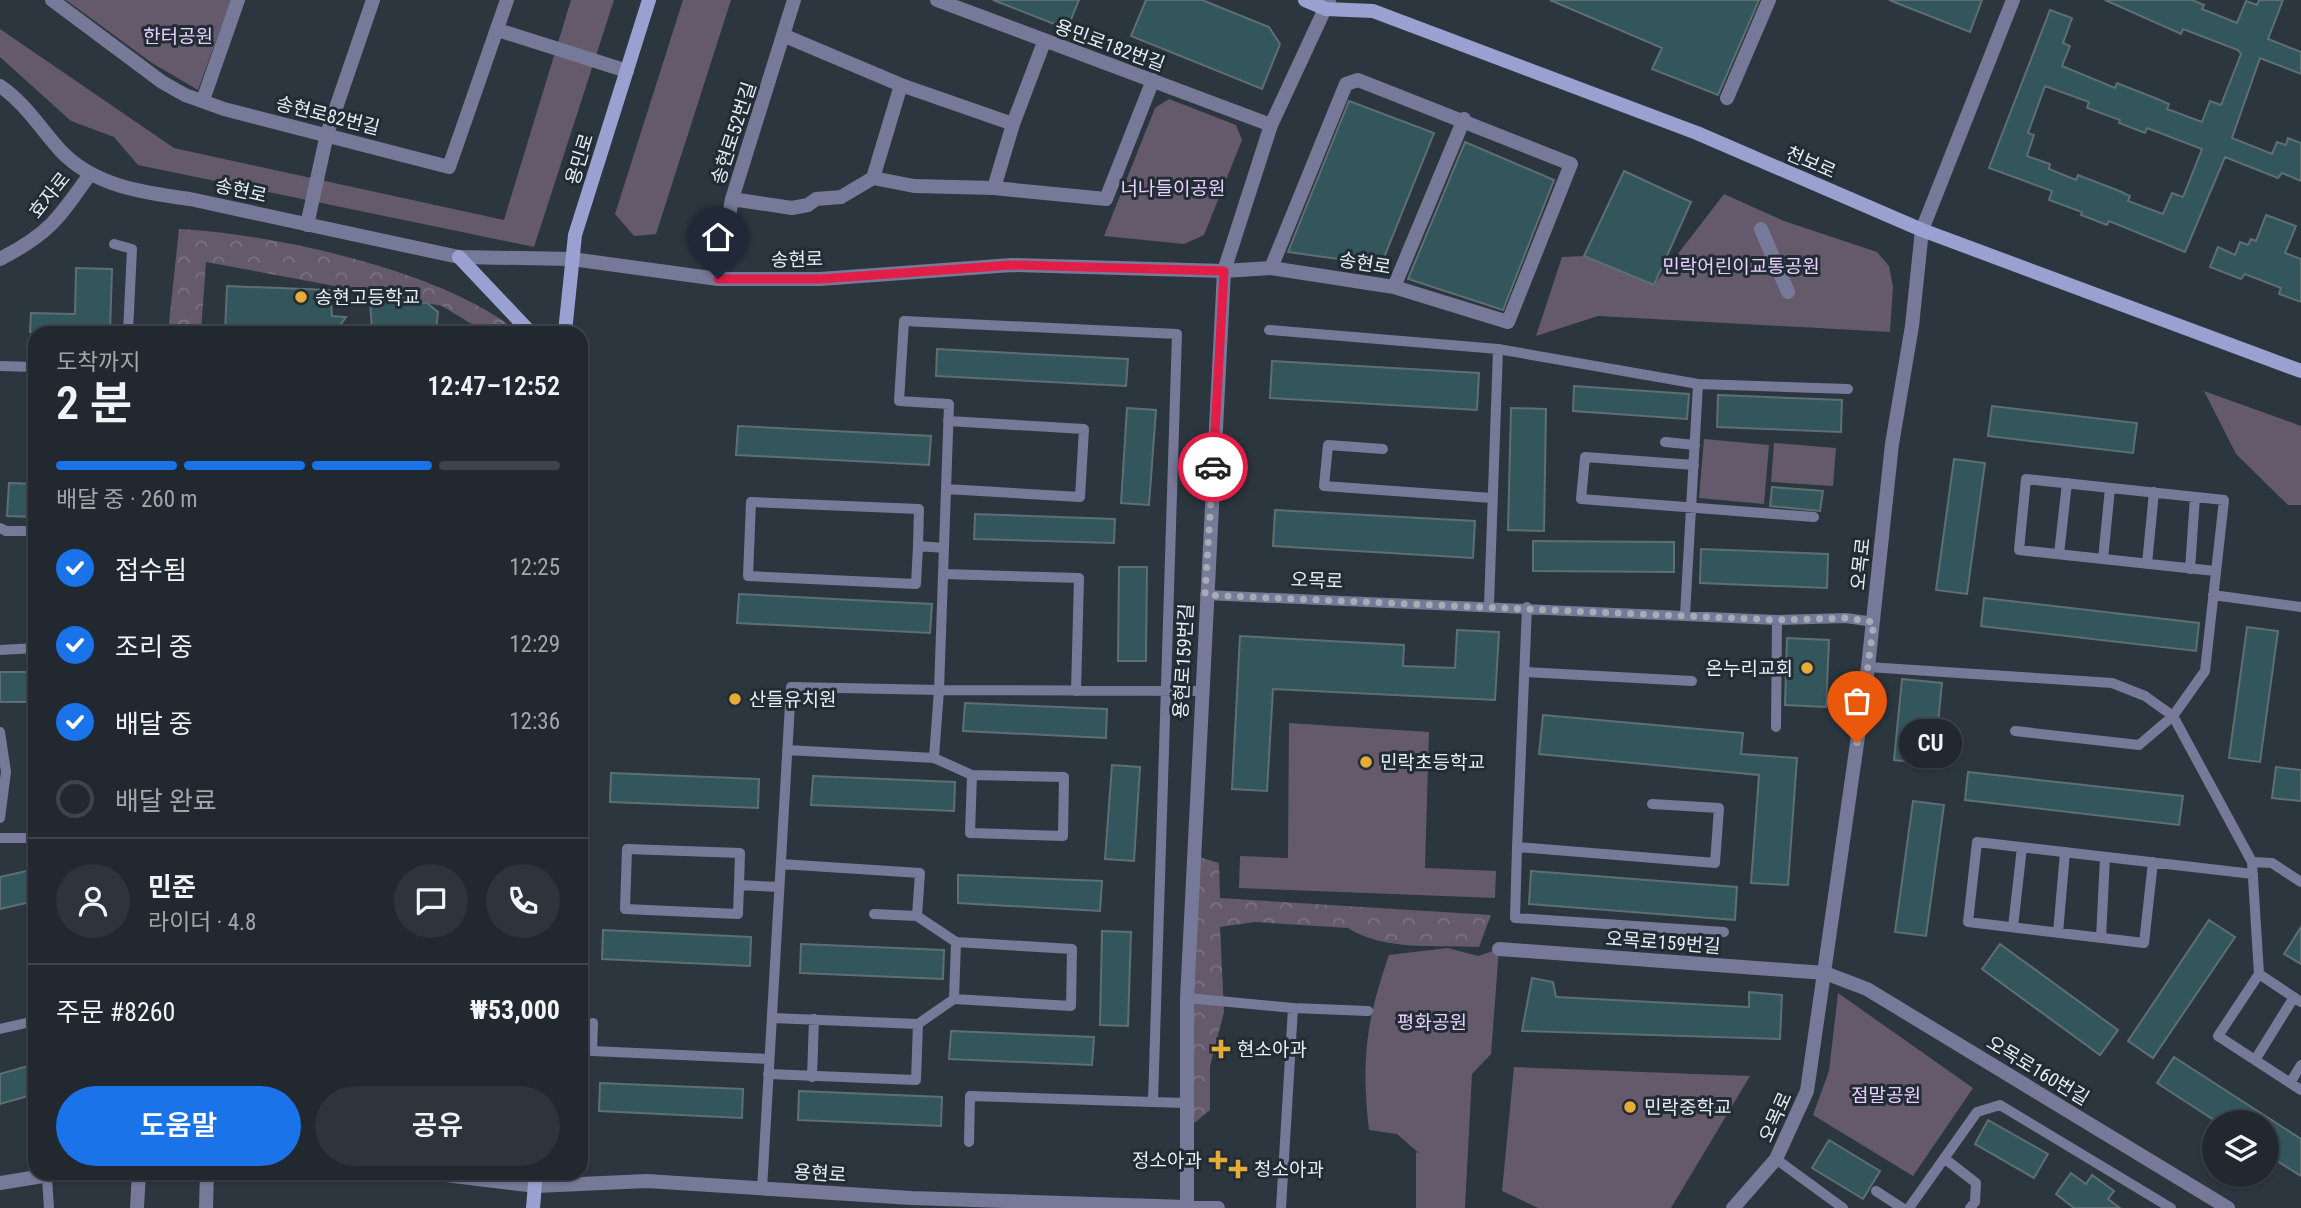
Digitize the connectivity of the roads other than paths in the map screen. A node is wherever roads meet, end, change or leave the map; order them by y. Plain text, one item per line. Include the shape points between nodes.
1 (52, 0) edge
2 (238, 0) edge
3 (373, 0) edge
4 (507, 0) edge
5 (649, 0) edge
6 (794, 0) edge
7 (937, 0) edge
8 (1305, 0) edge
9 (1769, 0) edge
10 (2013, 0) edge
11 (1327, 5) edge
12 (498, 30) junction
13 (785, 36) junction
14 (1044, 42) junction
15 (627, 71) junction
16 (1153, 80) junction
17 (901, 85) junction
18 (0, 86) edge
19 (1727, 98) dead end
20 (203, 100) junction
21 (1464, 119) junction
22 (1013, 124) junction
23 (1271, 125) junction
24 (327, 134) junction
25 (90, 174) junction
26 (873, 178) junction
27 (994, 188) junction
28 (732, 200) junction
29 (307, 225) junction
30 (1761, 229) dead end
31 (1922, 230) junction
32 (114, 244) dead end
33 (459, 257) junction
34 (0, 259) edge
35 (572, 259) junction
36 (1271, 268) junction
37 (1224, 271) junction
38 (718, 279) junction
39 (1394, 287) junction
40 (1788, 292) dead end
41 (128, 326) edge
42 (524, 326) edge
43 (566, 326) edge
44 (1269, 330) dead end
45 (1498, 349) junction
46 (0, 366) edge
47 (28, 367) edge
48 (2301, 371) edge
49 (1698, 384) junction
50 (1848, 389) dead end
51 (948, 421) junction
52 (1665, 442) dead end
53 (1695, 445) junction
54 (1383, 449) dead end
55 (1694, 465) junction
56 (2067, 483) junction
57 (2110, 488) junction
58 (946, 489) junction
59 (2154, 492) junction
60 (2196, 497) junction
61 (1492, 498) junction
62 (1691, 506) junction
63 (1814, 517) dead end
64 (0, 528) edge
65 (28, 531) edge
66 (918, 546) junction
67 (944, 548) junction
68 (2059, 554) junction
69 (2103, 559) junction
70 (2147, 564) junction
71 (2190, 569) junction
72 (2216, 571) junction
73 (943, 575) junction
74 (1205, 595) junction
75 (2213, 595) junction
76 (1489, 605) junction
77 (1527, 607) junction
78 (2301, 607) edge
79 (1685, 615) junction
80 (1777, 620) junction
81 (1874, 622) junction
82 (28, 648) edge
83 (0, 650) edge
84 (1868, 667) junction
85 (1525, 672) junction
86 (1692, 681) dead end
87 (939, 690) junction
88 (1076, 691) junction
89 (1201, 691) junction
90 (1168, 692) junction
91 (2173, 716) junction
92 (1776, 727) dead end
93 (2015, 731) dead end
94 (0, 732) edge
95 (787, 750) junction
96 (934, 758) junction
97 (971, 775) junction
98 (1652, 804) dead end
99 (0, 818) edge
100 (0, 838) edge
101 (28, 838) edge
102 (1517, 847) junction
103 (2022, 847) junction
104 (2065, 852) junction
105 (2105, 857) junction
106 (2153, 862) junction
107 (2252, 862) junction
108 (780, 864) junction
109 (2253, 874) junction
110 (2301, 882) edge
111 (739, 885) junction
112 (779, 887) junction
113 (874, 914) dead end
114 (917, 916) junction
115 (2013, 928) junction
116 (1724, 932) dead end
117 (2058, 933) junction
118 (2101, 938) junction
119 (956, 943) junction
120 (1499, 950) dead end
121 (1825, 973) junction
122 (2259, 974) junction
123 (1186, 998) junction
124 (954, 999) junction
125 (2297, 1000) edge
126 (1293, 1008) junction
127 (1368, 1012) dead end
128 (772, 1018) junction
129 (814, 1019) junction
130 (28, 1023) edge
131 (593, 1023) dead end
132 (918, 1024) junction
133 (0, 1029) edge
134 (769, 1059) junction
135 (2255, 1060) junction
136 (2301, 1065) edge
137 (768, 1074) junction
138 (812, 1077) junction
139 (2290, 1083) junction
140 (2301, 1090) edge
141 (1153, 1102) junction
142 (1187, 1103) junction
143 (969, 1142) dead end
144 (1944, 1157) junction
145 (1776, 1159) junction
146 (28, 1180) edge
147 (47, 1180) edge
148 (139, 1180) edge
149 (208, 1180) edge
150 (536, 1180) edge
151 (588, 1180) edge
152 (0, 1183) edge
153 (762, 1189) junction
154 (1876, 1191) dead end
155 (911, 1203) edge
156 (1187, 1207) edge
157 (1841, 1207) edge
158 (49, 1208) edge
159 (137, 1208) edge
160 (206, 1208) edge
161 (533, 1208) edge
162 (1218, 1208) edge
163 (1281, 1208) edge
164 (1733, 1208) edge
165 (1902, 1208) edge
166 (1909, 1208) edge
167 (1970, 1208) edge
168 (2171, 1208) edge
169 (2228, 1208) edge

1 - 20 street, 송현로82번길 via 162,82
2 - 20 street
3 - 24 street
4 - 12 street, 송현로82번길
5 - 15 main road, 용민로
6 - 13 street, 송현로52번길
7 - 14 street, 용민로182번길
8 - 11 main road, 천보로
9 - 19 street
10 - 31 street, 오목로
11 - 23 street, 용현로159번길
11 - 31 main road, 천보로 via 1373,11 1697,133
12 - 15 street
12 - 24 street, 송현로82번길 via 449,167
13 - 17 street
13 - 28 street, 송현로52번길
14 - 16 street, 용민로182번길
14 - 22 street
15 - 35 main road, 용민로 via 575,235
16 - 23 street, 용민로182번길
16 - 27 street via 1106,199
17 - 22 street
17 - 26 street
18 - 25 street, 송현로 via 62,153
20 - 24 street, 송현로82번길
21 - 36 street via 1358,80 1346,84
21 - 39 street
21 - 39 street, 송현로 via 1571,164 1508,322
22 - 27 street
23 - 37 street, 용현로159번길
24 - 29 street
25 - 29 street, 송현로 via 152,194
25 - 34 street, 효자로 via 54,224
26 - 27 street via 914,186
26 - 28 street via 841,197 816,199 792,208
28 - 38 street, 송현로52번길
29 - 33 street, 송현로
30 - 40 street
31 - 48 main road, 천보로
31 - 81 street, 오목로 via 1892,444
32 - 41 lane via 132,249
33 - 35 street, 송현로
33 - 42 main road
35 - 38 street, 송현로
35 - 43 main road, 용민로
36 - 37 street, 송현로
36 - 39 street, 송현로
37 - 38 street, 송현로 via 1012,265 820,279
37 - 74 street, 용현로159번길
44 - 45 lane
45 - 49 lane
45 - 61 lane
46 - 47 lane
49 - 50 lane
49 - 53 lane
51 - 58 lane
51 - 58 lane via 1084,429 1080,497
51 - 90 lane via 949,404 899,401 904,321 1177,334
52 - 53 lane
53 - 55 lane
54 - 61 lane via 1328,445 1324,486
55 - 62 lane
55 - 62 lane via 1585,457 1581,499
56 - 57 lane
56 - 68 lane
56 - 68 lane via 2026,479 2019,550
57 - 59 lane
57 - 69 lane
58 - 67 lane
59 - 60 lane
59 - 70 lane
60 - 71 lane
60 - 72 lane via 2224,500
61 - 76 lane
62 - 63 lane
62 - 79 lane
64 - 65 lane
66 - 66 lane via 919,509 751,502 748,576 916,584
66 - 67 lane
67 - 73 lane
68 - 69 lane
69 - 70 lane
70 - 71 lane
71 - 72 lane
72 - 75 lane
73 - 87 lane
73 - 88 lane via 1079,578
74 - 76 lane, 오목로
74 - 89 street, 용현로159번길
75 - 78 lane
75 - 91 lane via 2206,671
76 - 77 lane, 오목로
77 - 79 lane, 오목로
77 - 85 lane
79 - 80 lane, 오목로
80 - 81 lane, 오목로
80 - 92 lane
81 - 84 street, 오목로
82 - 83 lane
84 - 91 lane via 2112,683 2145,696
84 - 121 street, 오목로
85 - 86 lane
85 - 102 lane
87 - 88 lane
87 - 95 lane via 790,687
87 - 96 lane
88 - 90 lane
89 - 90 lane
89 - 123 street, 용현로159번길
90 - 141 lane
91 - 93 lane via 2139,745
91 - 107 lane
94 - 99 lane via 6,772
95 - 96 lane
95 - 108 lane
96 - 97 lane
97 - 97 lane via 970,834 1063,836 1064,777
98 - 102 lane via 1719,808 1715,863
100 - 101 lane
102 - 116 lane via 1515,918
103 - 104 lane
103 - 115 lane
103 - 115 lane via 1977,842 1968,922
104 - 105 lane
104 - 117 lane
105 - 106 lane
105 - 118 lane
106 - 109 lane
106 - 118 lane via 2144,943
107 - 109 lane
107 - 110 lane via 2272,863
108 - 112 lane
108 - 114 lane via 920,873
109 - 122 lane
111 - 111 lane via 740,853 627,849 625,909 738,914
111 - 112 lane
112 - 128 lane
113 - 114 lane
114 - 119 lane
115 - 117 lane
117 - 118 lane
119 - 124 lane
119 - 124 lane via 1072,949 1072,1006
120 - 121 street, 오목로159번길
121 - 145 street, 오목로 via 1807,1091
121 - 169 street, 오목로160번길 via 1867,989
122 - 125 lane
122 - 135 lane via 2218,1036
123 - 126 lane
123 - 142 street, 용현로159번길
124 - 132 lane
125 - 135 lane
126 - 127 lane
126 - 163 lane
128 - 129 lane
128 - 134 lane
129 - 132 lane
129 - 138 lane
130 - 133 lane
131 - 134 lane via 592,1051
132 - 138 lane via 916,1080
134 - 137 lane
135 - 139 lane
136 - 139 lane
137 - 138 lane
137 - 153 lane
139 - 140 lane
141 - 142 lane
141 - 143 lane via 970,1096
142 - 156 street, 용현로159번길
144 - 166 lane
144 - 167 lane via 1976,1183
144 - 168 lane via 1977,1112 2000,1105
145 - 157 lane
145 - 164 street, 오목로
146 - 152 street
147 - 158 lane
148 - 159 street
149 - 160 street
150 - 161 main road
151 - 153 street, 용현로
153 - 155 street, 용현로
154 - 165 lane
155 - 156 street, 용현로
156 - 162 street, 용현로

